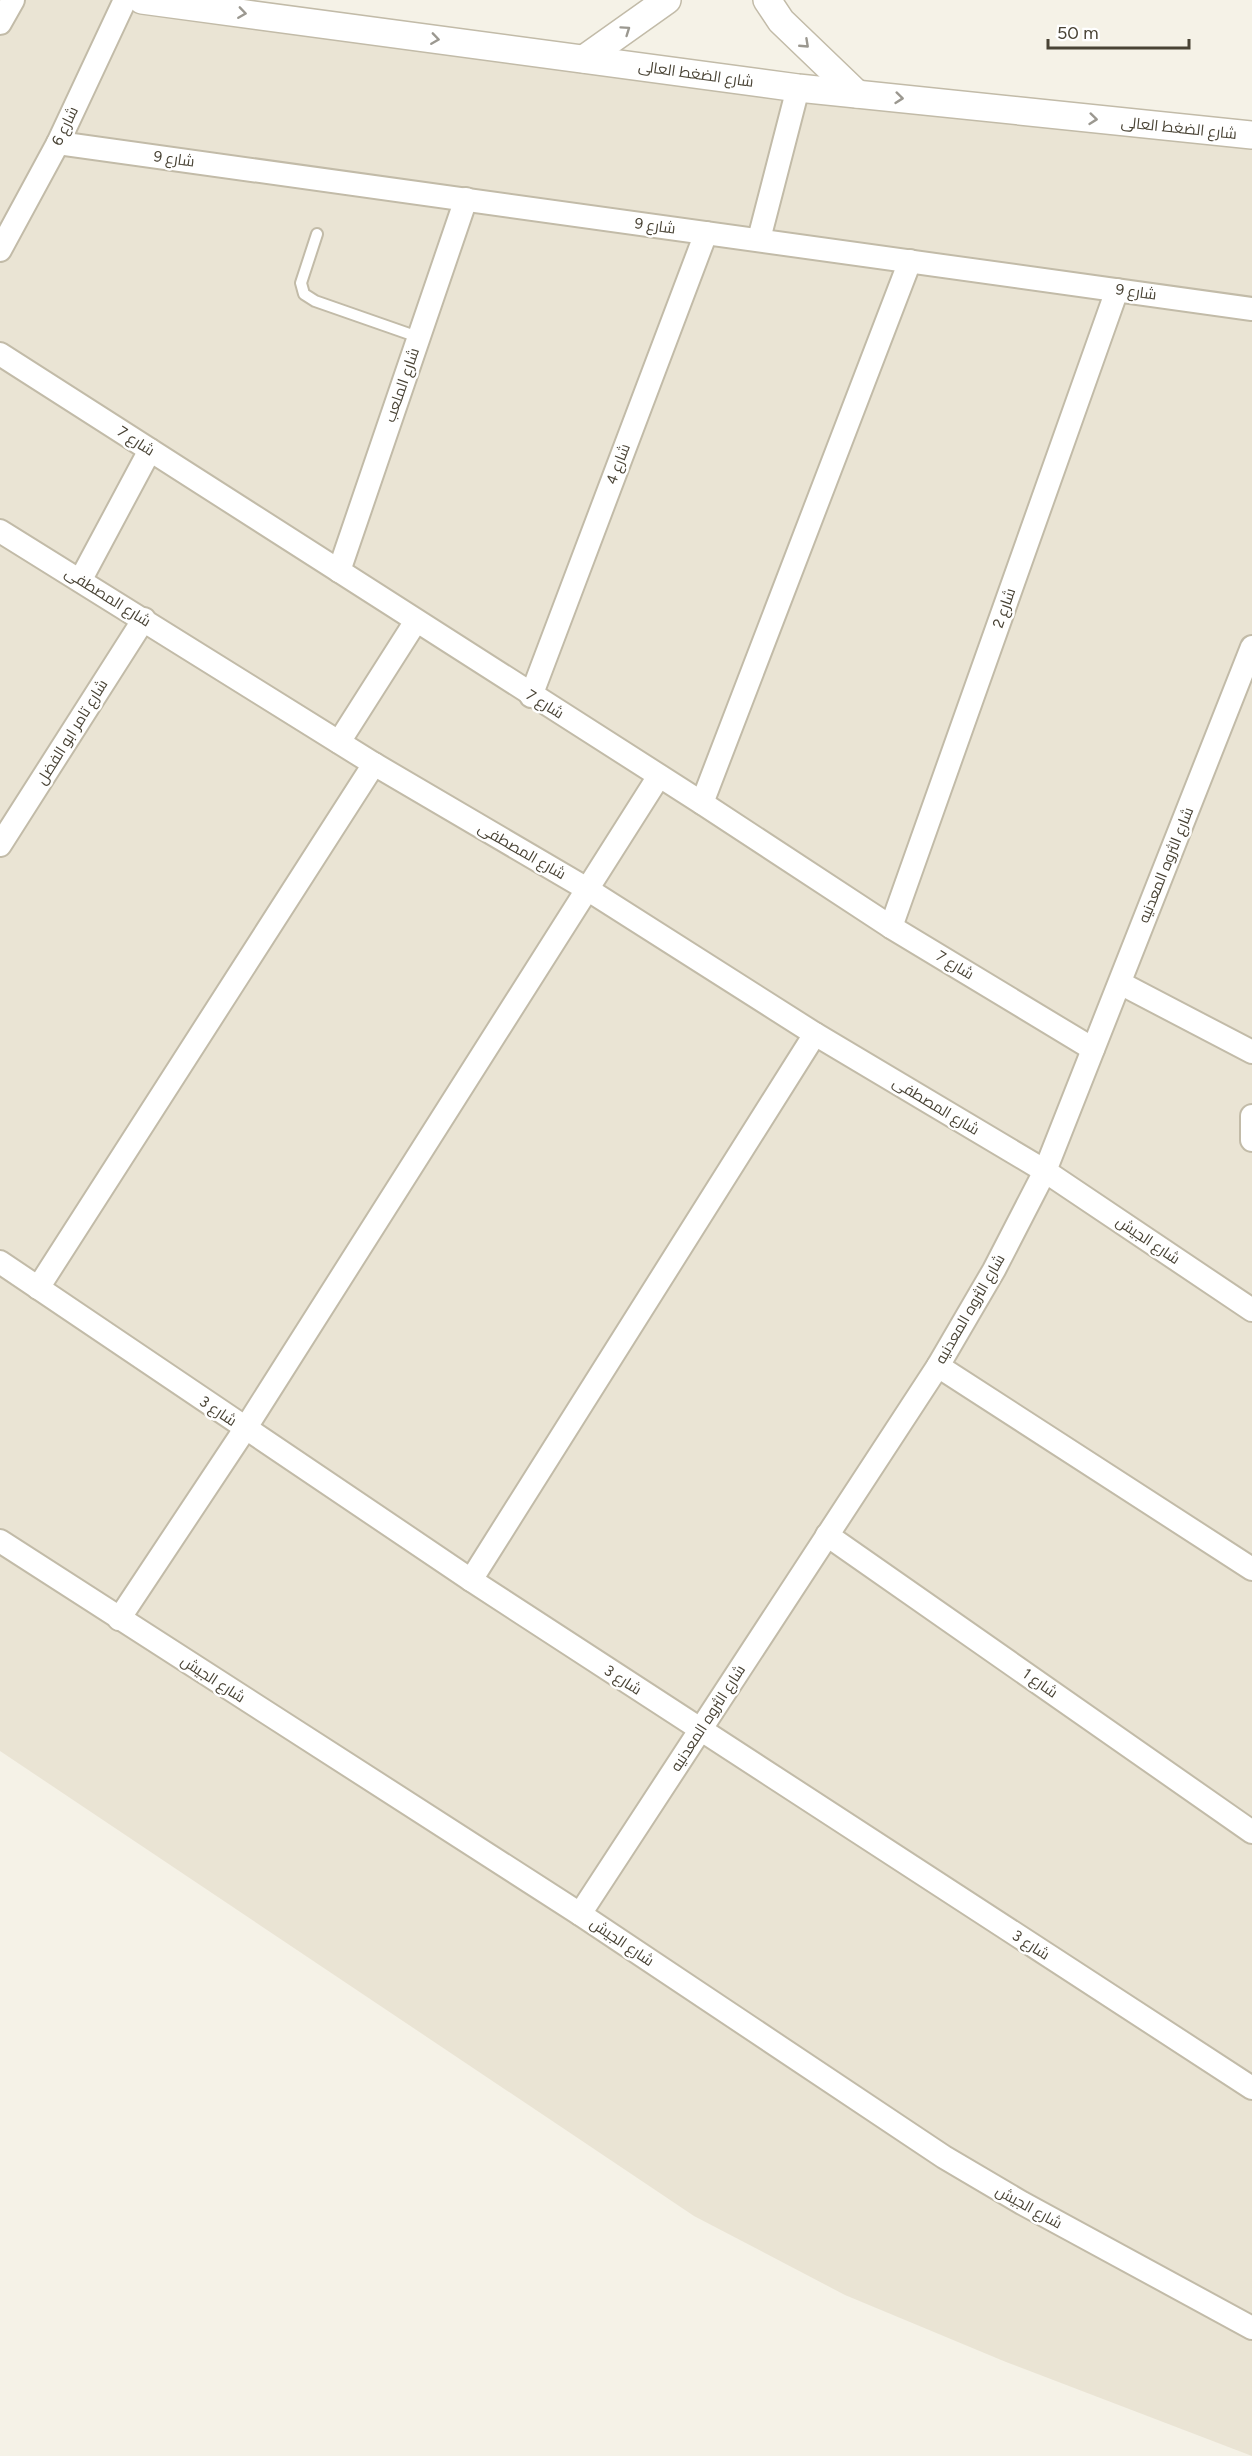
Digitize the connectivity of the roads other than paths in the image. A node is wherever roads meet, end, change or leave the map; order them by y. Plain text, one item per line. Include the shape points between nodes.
1 (13, 0) edge
2 (125, 0) edge
3 (142, 0) edge
4 (667, 0) edge
5 (767, 0) edge
6 (0, 23) edge
7 (584, 59) junction
8 (798, 88) junction
9 (857, 94) junction
10 (1252, 135) edge
11 (58, 143) junction
12 (466, 199) junction
13 (706, 233) junction
14 (317, 234) dead end
15 (759, 239) junction
16 (0, 250) edge
17 (910, 261) junction
18 (1117, 290) junction
19 (1252, 309) edge
20 (418, 337) junction
21 (0, 354) edge
22 (150, 450) junction
23 (0, 531) edge
24 (339, 571) junction
25 (81, 579) junction
26 (144, 619) junction
27 (416, 621) junction
28 (1251, 655) edge
29 (531, 696) junction
30 (339, 742) junction
31 (374, 764) junction
32 (659, 776) junction
33 (702, 803) junction
34 (0, 845) edge
35 (587, 888) junction
36 (891, 927) junction
37 (1120, 983) junction
38 (815, 1034) junction
39 (1093, 1049) junction
40 (1252, 1052) edge
41 (1252, 1116) edge
42 (1252, 1140) edge
43 (1045, 1171) junction
44 (0, 1262) edge
45 (38, 1288) junction
46 (1252, 1310) edge
47 (938, 1366) junction
48 (245, 1429) junction
49 (827, 1535) junction
50 (0, 1541) edge
51 (1252, 1569) edge
52 (471, 1580) junction
53 (120, 1619) junction
54 (700, 1730) junction
55 (1252, 1832) edge
56 (580, 1914) junction
57 (1252, 2088) edge
58 (1252, 2328) edge

1 - 6 street
2 - 11 street, شارع 6
3 -> 7 street, شارع الضغط العالى
7 -> 4 street
5 -> 9 street via 781,21
7 - 8 street, شارع الضغط العالى
8 - 9 street, شارع الضغط العالى
8 - 15 street
9 -> 10 street, شارع الضغط العالى
11 - 12 street, شارع 9
11 - 16 street, شارع 6
12 - 13 street, شارع 9
12 - 20 street, شارع الملعب
13 - 15 street, شارع 9
13 - 29 street, شارع 4
14 - 20 lane via 302,283 304,294
15 - 17 street, شارع 9
17 - 18 street, شارع 9
17 - 33 street
18 - 19 street, شارع 9
18 - 36 street, شارع 2
20 - 24 street, شارع الملعب
21 - 22 street, شارع 7
22 - 24 street, شارع 7
22 - 25 street
23 - 25 street, شارع المصطفى
24 - 27 street, شارع 7
25 - 26 street, شارع المصطفى
26 - 30 street, شارع المصطفى
26 - 34 street, شارع تامر ابو الفضل
27 - 29 street, شارع 7
27 - 30 street
28 - 37 street, شارع الثروه المعدنيه
29 - 32 street, شارع 7
30 - 31 street, شارع المصطفى
31 - 35 street, شارع المصطفى
31 - 45 street
32 - 33 street, شارع 7
32 - 35 street
33 - 36 street, شارع 7
35 - 38 street, شارع المصطفى
35 - 48 street
36 - 39 street, شارع 7
37 - 39 street, شارع الثروه المعدنيه
37 - 40 street
38 - 43 street, شارع المصطفى
38 - 52 street
39 - 43 street, شارع الثروه المعدنيه
41 - 42 street
43 - 46 street, شارع الجيش
43 - 47 street, شارع الثروه المعدنيه
44 - 45 street, شارع 3
45 - 48 street, شارع 3
47 - 49 street, شارع الثروه المعدنيه
47 - 51 street
48 - 52 street, شارع 3
48 - 53 street
49 - 54 street, شارع الثروه المعدنيه
49 - 55 street, شارع 1
50 - 53 street, شارع الجيش
52 - 54 street, شارع 3
53 - 56 street, شارع الجيش
54 - 56 street, شارع الثروه المعدنيه
54 - 57 street, شارع 3
56 - 58 street, شارع الجيش via 944,2157

